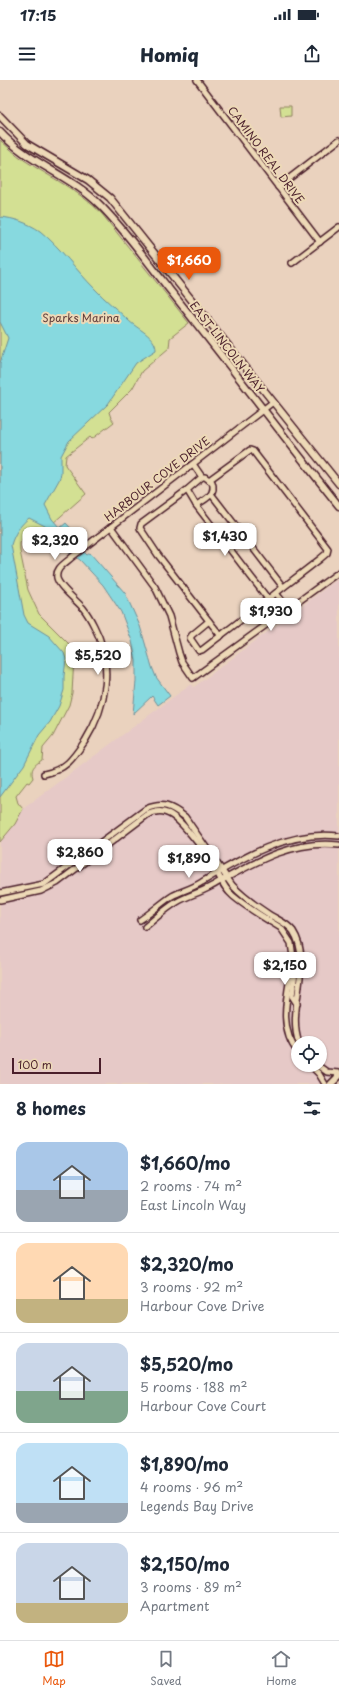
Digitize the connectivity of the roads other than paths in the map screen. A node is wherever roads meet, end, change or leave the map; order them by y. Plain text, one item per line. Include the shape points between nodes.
1 (197, 80) edge
2 (0, 116) edge
3 (0, 132) edge
4 (339, 140) edge
5 (278, 187) junction
6 (339, 227) edge
7 (320, 242) junction
8 (292, 263) dead end
9 (273, 402) junction
10 (263, 410) junction
11 (193, 464) junction
12 (202, 477) junction
13 (209, 480) junction
14 (339, 484) edge
15 (187, 490) junction
16 (212, 494) junction
17 (196, 505) junction
18 (339, 506) edge
19 (111, 527) junction
20 (339, 572) edge
21 (283, 587) junction
22 (276, 593) junction
23 (268, 599) junction
24 (288, 609) junction
25 (210, 621) junction
26 (221, 636) junction
27 (44, 774) dead end
28 (123, 826) junction
29 (339, 836) edge
30 (339, 845) edge
31 (89, 850) junction
32 (93, 856) junction
33 (217, 872) junction
34 (227, 877) junction
35 (221, 881) junction
36 (51, 887) junction
37 (0, 893) edge
38 (0, 900) edge
39 (140, 920) dead end
40 (145, 926) dead end
41 (297, 941) junction
42 (290, 943) junction
43 (292, 960) junction
44 (297, 1005) junction
45 (297, 1036) edge
46 (291, 1042) edge
47 (317, 1072) edge
48 (327, 1072) edge
49 (339, 1072) edge
50 (339, 1076) edge
51 (325, 1084) edge
52 (332, 1084) edge

1 - 5 street, CAMINO REAL DRIVE
2 - 9 street, EAST LINCOLN WAY via 26,144 88,180 110,198
3 - 10 street, EAST LINCOLN WAY via 24,153 82,189 100,204
4 - 5 street
5 - 7 street, CAMINO REAL DRIVE
6 - 7 street
7 - 8 street
9 - 10 street, HARBOUR COVE DRIVE
9 - 14 street, EAST LINCOLN WAY
10 - 11 street, HARBOUR COVE DRIVE
10 - 18 street, EAST LINCOLN WAY
11 - 12 street
11 - 19 street, HARBOUR COVE DRIVE
12 - 13 street
12 - 15 street
13 - 16 street via 214,486
13 - 21 street via 250,450 253,451 326,545 327,553
15 - 17 street
15 - 25 street via 141,524 140,528
16 - 17 street
16 - 21 street
17 - 23 street
19 - 24 street via 156,587 169,616 182,662 193,678
19 - 27 street, HARBOUR COVE DRIVE via 72,557 60,568 57,576 94,626 104,655 106,679 98,717 83,744 64,767
20 - 24 street
21 - 22 street
22 - 23 street
22 - 24 street
23 - 26 street
25 - 26 street
25 - 26 street via 190,638 199,650 202,650
28 - 31 street
28 - 32 street via 121,831 96,849
28 - 33 street via 154,806 165,805 176,810 185,817
29 - 33 street via 304,836 276,844
30 - 34 street via 310,844 286,850
31 - 36 street via 86,857 52,883
31 - 37 street via 44,884
32 - 33 street via 147,815 160,811 172,815 181,823
32 - 36 street
33 - 34 street
33 - 35 street
33 - 39 street via 173,896
34 - 35 street
34 - 41 street via 240,894 286,924 293,931
35 - 40 street via 198,894 176,902
35 - 42 street via 232,896 281,928
36 - 38 street
41 - 42 street
41 - 44 street via 300,951 300,973
42 - 43 street
43 - 44 street via 295,972 292,996
43 - 46 street via 286,1026
44 - 45 street via 295,1027
47 - 51 street
48 - 49 street
50 - 52 street

